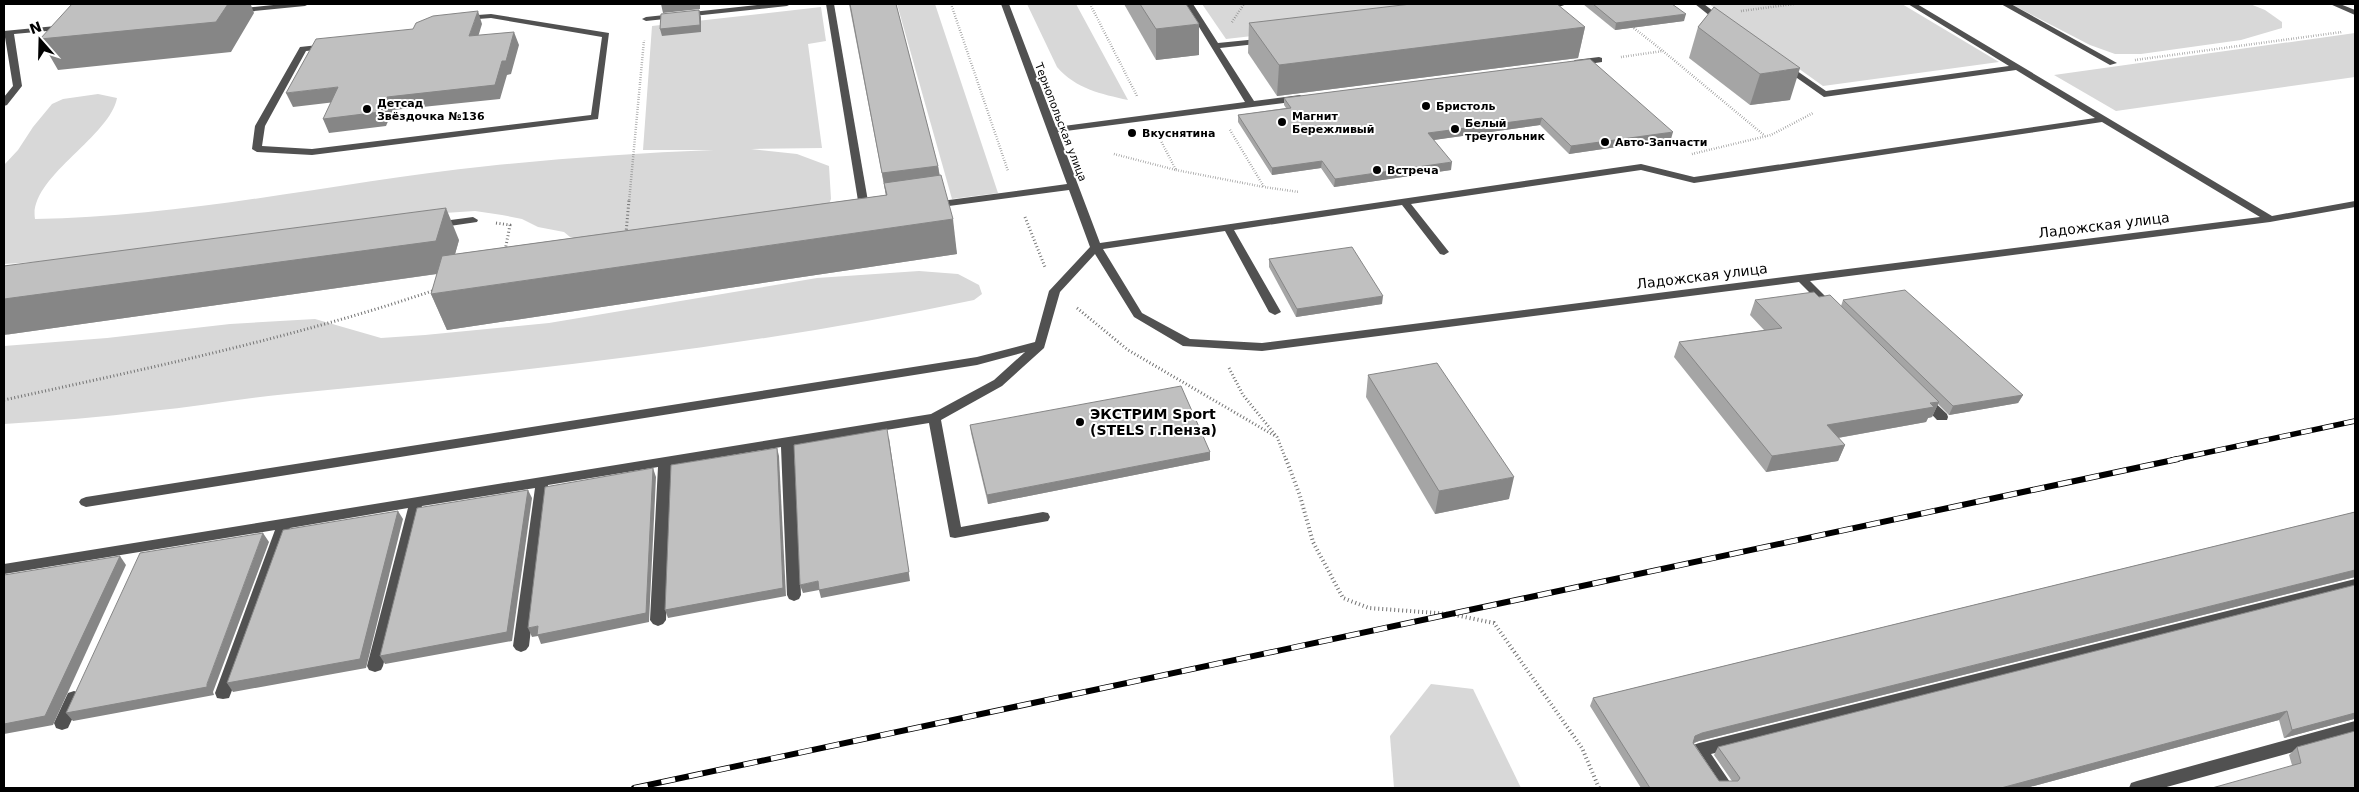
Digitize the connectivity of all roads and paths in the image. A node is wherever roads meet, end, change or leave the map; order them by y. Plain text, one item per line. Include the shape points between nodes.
1 (305, 4) edge
2 (490, 4) edge
3 (787, 4) edge
4 (830, 4) edge
5 (951, 4) edge
6 (1005, 4) edge
7 (1189, 4) edge
8 (1562, 4) edge
9 (1699, 4) edge
10 (1794, 4) edge
11 (1912, 4) edge
12 (2004, 4) edge
13 (2334, 4) edge
14 (1532, 7) edge
15 (226, 12) dead end
16 (2355, 13) edge
17 (1713, 14) junction
18 (490, 16) junction
19 (646, 19) joint
20 (1636, 20) edge
21 (1729, 25) edge
22 (79, 26) edge
23 (2346, 32) dead end
24 (7, 33) edge
25 (1275, 38) edge
26 (1215, 46) junction
27 (1663, 52) junction
28 (1599, 60) joint
29 (1776, 60) edge
30 (2113, 63) joint
31 (1570, 64) edge
32 (2018, 67) junction
33 (1824, 94) junction
34 (1309, 97) edge
35 (4, 103) edge
36 (1251, 104) junction
37 (1216, 108) junction
38 (2104, 119) junction
39 (1052, 130) junction
40 (1765, 136) junction
41 (1689, 155) dead end
42 (1007, 168) dead end
43 (1176, 170) dead end
44 (2228, 182) dead end
45 (2214, 185) junction
46 (1073, 186) junction
47 (1264, 187) junction
48 (1301, 192) dead end
49 (1405, 202) junction
50 (2355, 204) edge
51 (922, 207) edge
52 (865, 214) edge
53 (2270, 219) junction
54 (473, 220) joint
55 (424, 226) edge
56 (1228, 228) junction
57 (625, 239) edge
58 (1096, 247) junction
59 (1444, 252) dead end
60 (504, 258) edge
61 (1802, 279) junction
62 (442, 288) edge
63 (1274, 312) dead end
64 (1844, 320) edge
65 (1040, 345) junction
66 (1218, 345) junction
67 (1914, 389) edge
68 (4, 400) edge
69 (1942, 417) dead end
70 (934, 418) junction
71 (787, 442) junction
72 (665, 462) junction
73 (542, 482) junction
74 (86, 502) dead end
75 (416, 502) junction
76 (1043, 518) dead end
77 (284, 524) junction
78 (144, 546) junction
79 (136, 564) edge
80 (4, 569) edge
81 (2355, 584) edge
82 (794, 595) dead end
83 (658, 620) dead end
84 (521, 646) dead end
85 (375, 666) dead end
86 (78, 688) edge
87 (223, 693) dead end
88 (62, 723) dead end
89 (2355, 728) edge
90 (1599, 788) edge
91 (1726, 788) edge
92 (2137, 788) edge

1 - 15 street
2 - 18 street
3 - 19 street
4 - 52 street
5 - 42 path
6 - 39 street, Тернопольская улица
7 - 26 street
8 - 14 street
9 - 17 street
10 - 17 path
11 - 32 street
12 - 30 street
13 - 16 street
17 - 21 street
18 - 18 street via 606,35 595,117 312,152 258,149 260,126 303,49 403,38 451,19
19 - 57 path
20 - 27 path via 1627,23
22 - 24 street
23 - 30 path
24 - 35 street via 18,86
25 - 26 street
26 - 36 street
27 - 28 path
27 - 40 path
28 - 31 street
29 - 33 street
32 - 33 street
32 - 38 street
33 - 40 path via 1822,106 1799,123
34 - 36 street
36 - 37 street
37 - 39 street
37 - 47 path
38 - 45 street
38 - 49 street via 1694,180 1641,166
39 - 46 street, Тернопольская улица
40 - 41 path
43 - 47 path
44 - 45 street
45 - 53 street
46 - 51 street
46 - 58 street, Тернопольская улица
47 - 48 path
49 - 56 street
49 - 59 street
50 - 53 street, Ладожская улица
53 - 61 street, Ладожская улица
54 - 55 street
54 - 60 path via 510,225
56 - 58 street
56 - 63 street
58 - 65 street via 1055,291
58 - 66 street, Ладожская улица via 1138,315 1187,343
61 - 64 street
61 - 66 street, Ладожская улица via 1262,347
62 - 68 path via 236,348
65 - 70 street via 998,383
65 - 74 street via 977,361
66 - 90 path via 1243,395 1277,437 1300,496 1312,542 1343,598 1369,608 1450,614 1494,623 1582,748
67 - 69 street
70 - 71 street
70 - 76 street via 954,533
71 - 72 street
71 - 82 street
72 - 73 street
72 - 83 street
73 - 75 street
73 - 84 street
75 - 77 street
75 - 85 street
77 - 78 street
77 - 87 street
78 - 79 street
78 - 80 street
81 - 91 street via 1699,750
86 - 88 street
89 - 92 street

